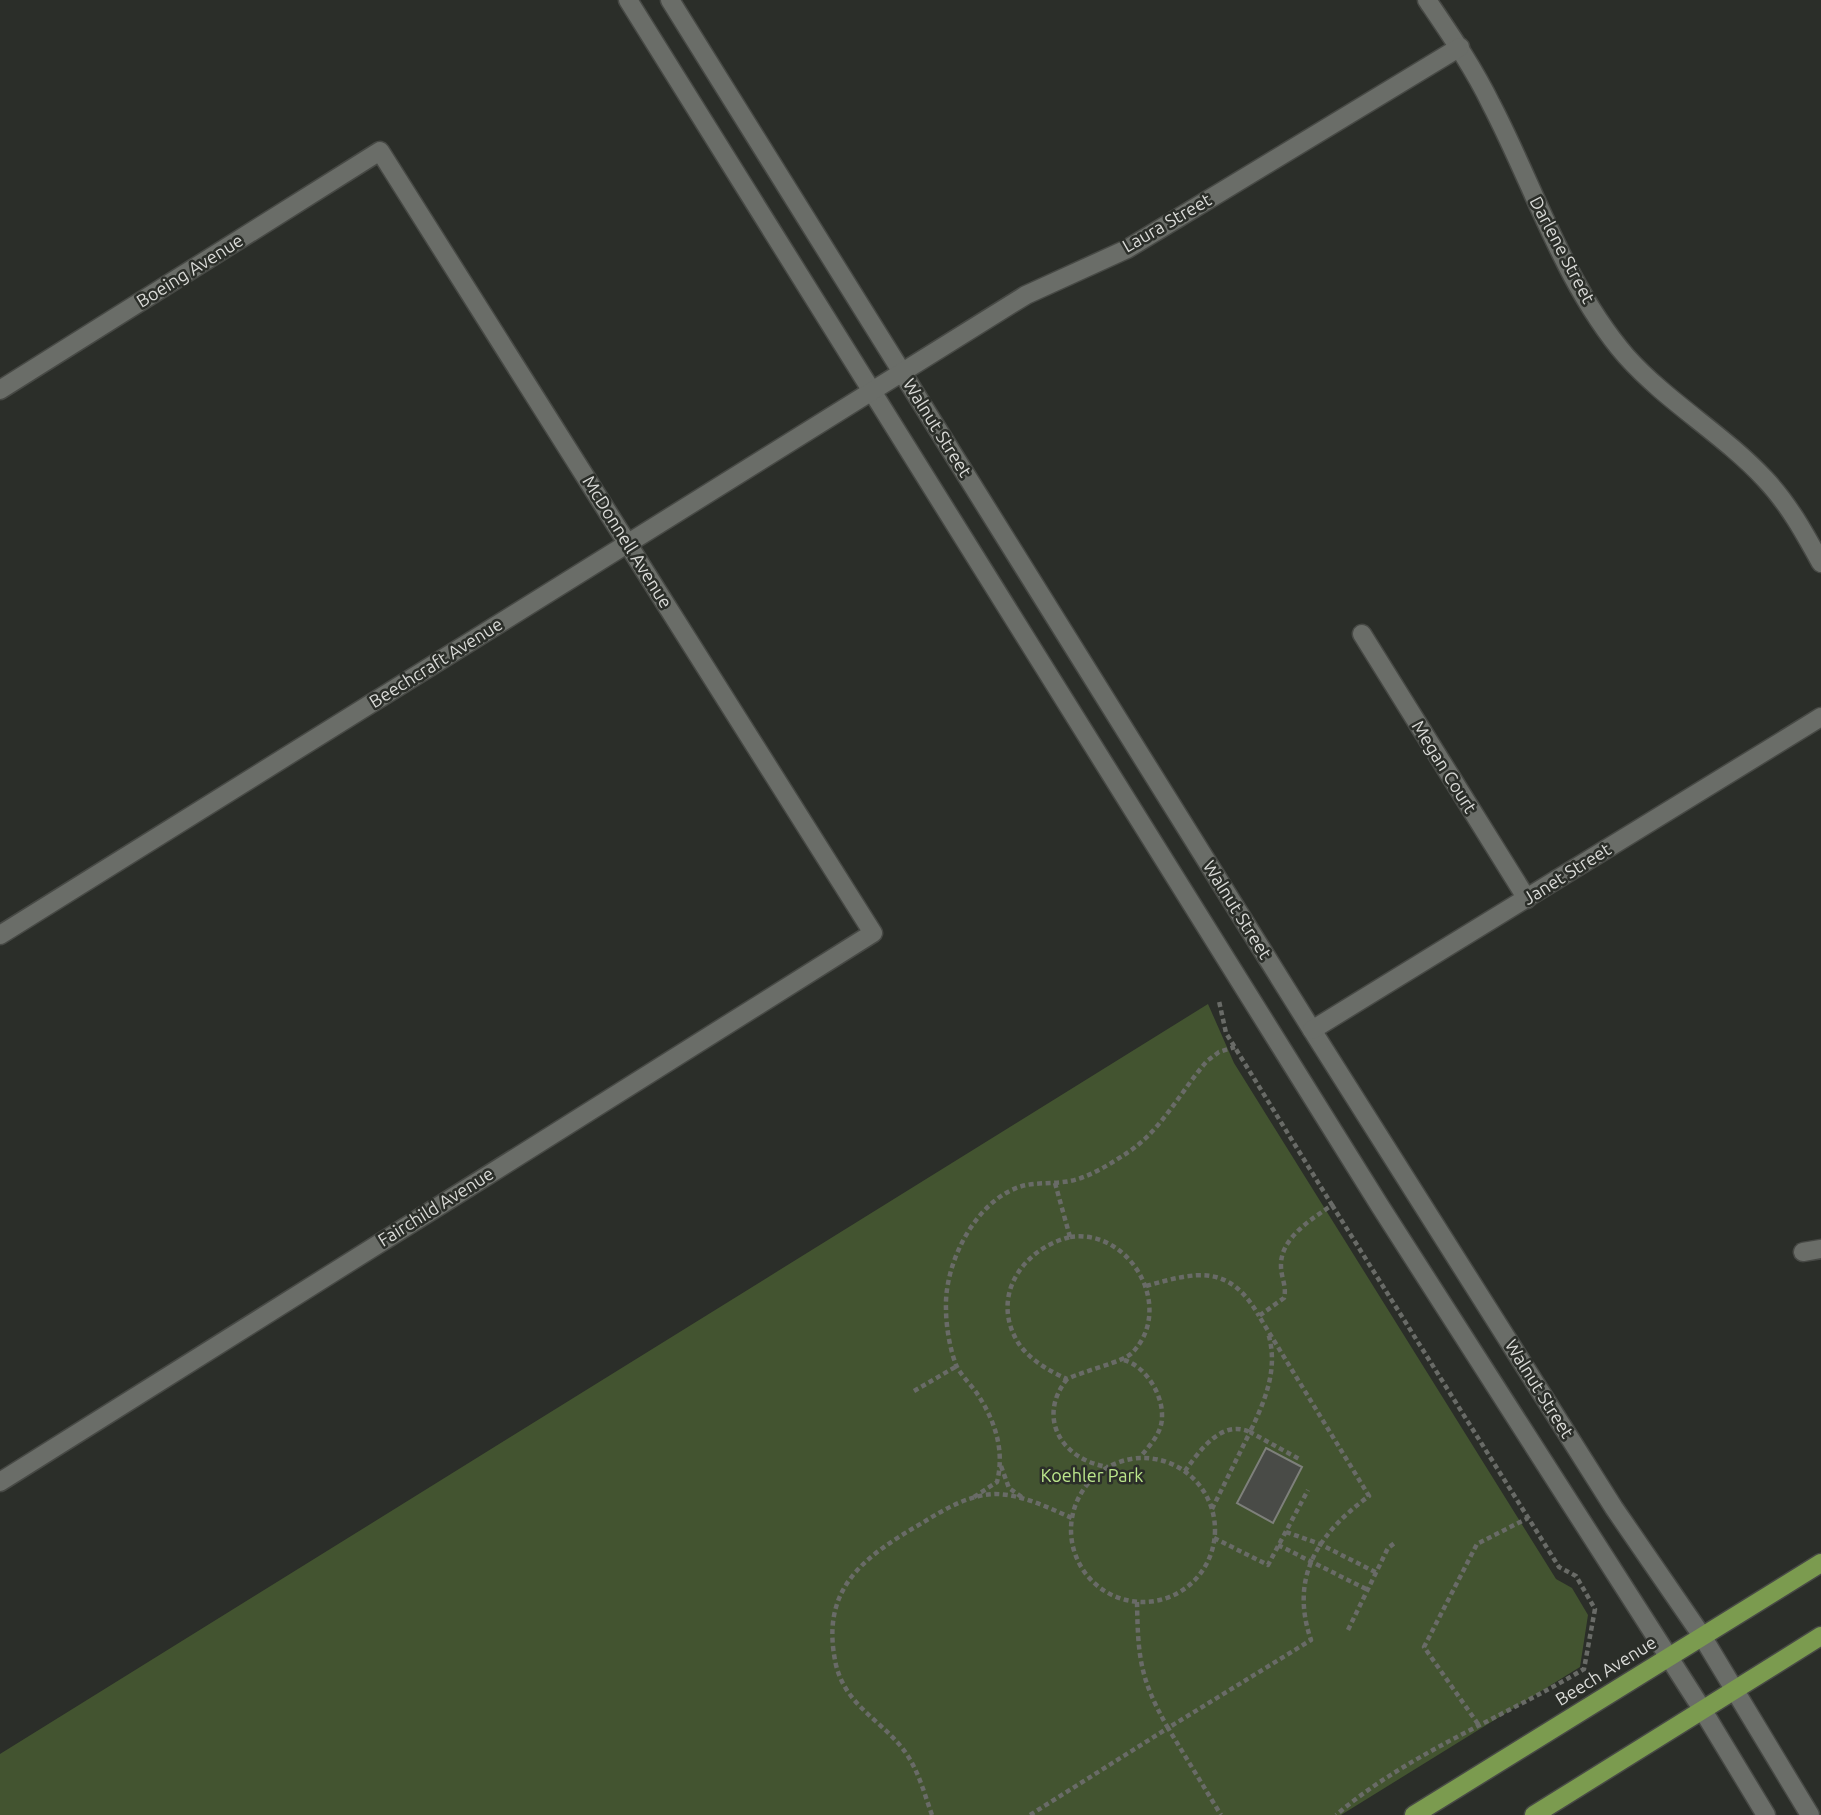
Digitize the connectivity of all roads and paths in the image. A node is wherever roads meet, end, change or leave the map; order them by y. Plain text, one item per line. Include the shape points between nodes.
1 (628, 0) edge
2 (670, 0) edge
3 (1427, 0) edge
4 (1460, 47) junction
5 (380, 152) joint
6 (902, 371) junction
7 (3, 383) edge
8 (870, 391) junction
9 (628, 543) junction
10 (1821, 563) edge
11 (1362, 634) dead end
12 (1821, 717) edge
13 (1527, 899) junction
14 (873, 933) joint
15 (0, 935) edge
16 (1212, 990) dead end
17 (1312, 1030) junction
18 (1235, 1048) junction
19 (1055, 1183) junction
20 (1332, 1205) junction
21 (1070, 1237) junction
22 (1821, 1249) edge
23 (1803, 1252) dead end
24 (1146, 1286) junction
25 (1259, 1316) junction
26 (1266, 1326) junction
27 (1124, 1360) junction
28 (957, 1366) junction
29 (1067, 1379) junction
30 (914, 1391) dead end
31 (1250, 1432) junction
32 (1140, 1457) junction
33 (1301, 1460) dead end
34 (1001, 1465) junction
35 (1109, 1467) junction
36 (1185, 1471) junction
37 (0, 1482) edge
38 (1308, 1490) dead end
39 (974, 1497) junction
40 (1027, 1501) junction
41 (1212, 1509) junction
42 (1072, 1518) junction
43 (1528, 1518) junction
44 (1286, 1532) junction
45 (1214, 1538) junction
46 (1396, 1542) dead end
47 (1320, 1544) junction
48 (1278, 1545) junction
49 (1311, 1562) junction
50 (1821, 1563) edge
51 (1377, 1573) junction
52 (1368, 1590) junction
53 (1137, 1602) junction
54 (1348, 1630) dead end
55 (1702, 1636) junction
56 (1821, 1636) edge
57 (1668, 1658) junction
58 (1735, 1689) junction
59 (1702, 1709) junction
60 (1478, 1724) junction
61 (1168, 1728) junction
62 (932, 1815) edge
63 (1030, 1815) edge
64 (1222, 1815) edge
65 (1336, 1815) edge
66 (1414, 1815) edge
67 (1534, 1815) edge
68 (1766, 1815) edge
69 (1811, 1815) edge

1 - 8 street, Walnut Street
2 - 6 street, Walnut Street
3 - 4 street, Darlene Street
4 - 6 street, Laura Street via 1127,249 1026,295
4 - 10 street, Darlene Street via 1577,283 1626,355 1765,479
5 - 7 street, Boeing Avenue
5 - 9 street, McDonnell Avenue
6 - 8 street, Laura Street
6 - 17 street, Walnut Street
8 - 9 street, Beechcraft Avenue
8 - 57 street, Walnut Street via 1372,1195
9 - 14 street, McDonnell Avenue
9 - 15 street, Beechcraft Avenue
11 - 13 street, Megan Court
12 - 13 street, Janet Street
13 - 17 street, Janet Street
14 - 37 street, Fairchild Avenue
16 - 18 path
17 - 55 street, Walnut Street via 1614,1508
18 - 19 path via 1206,1061 1156,1127 1128,1152 1095,1172
18 - 20 path
19 - 21 path
19 - 28 path via 1022,1186 1004,1196 963,1240 945,1290 946,1320
20 - 25 path via 1301,1228 1286,1247 1281,1258 1287,1289 1284,1298
20 - 43 path
21 - 24 path via 1098,1238 1120,1250 1136,1266
21 - 29 path via 1052,1241 1017,1270 1009,1293 1008,1318 1017,1340 1032,1357
22 - 23 street
24 - 25 path via 1203,1273 1220,1276 1253,1304
24 - 27 path via 1150,1308 1145,1330
25 - 26 path
26 - 31 path via 1272,1347 1270,1379
26 - 47 path via 1369,1496 1336,1521
27 - 29 path
27 - 32 path via 1138,1364 1149,1380 1163,1418 1156,1439
28 - 30 path
28 - 34 path via 991,1416
29 - 35 path via 1056,1392 1057,1432 1069,1450 1089,1464
31 - 33 path
31 - 36 path via 1228,1428 1204,1447
31 - 41 path
32 - 35 path
32 - 36 path
34 - 39 path via 997,1482
34 - 40 path via 1009,1488
35 - 42 path via 1094,1476 1079,1495
36 - 41 path via 1202,1488
38 - 44 path
39 - 40 path via 997,1494
39 - 62 path via 951,1505 869,1555 853,1572 834,1619 836,1666 846,1690 910,1760
40 - 42 path
41 - 45 path
42 - 53 path via 1072,1542 1079,1565 1094,1584 1114,1597
43 - 60 path via 1478,1544 1424,1647
43 - 60 path via 1559,1567 1576,1576 1595,1609 1584,1669
44 - 47 path
44 - 48 path
45 - 48 path via 1268,1565
45 - 53 path via 1199,1576 1181,1591 1160,1600
46 - 51 path via 1388,1548
47 - 49 path
47 - 51 path
48 - 49 path
49 - 52 path
49 - 61 path via 1303,1603 1311,1640
50 - 55 main road, Beech Avenue
51 - 52 path
52 - 54 path
53 - 61 path via 1139,1663
55 - 57 main road, Beech Avenue
55 - 58 street, Walnut Street
56 - 58 main road
57 - 59 street, Walnut Street
57 - 66 main road, Beech Avenue
58 - 59 main road
58 - 69 street, Walnut Street
59 - 67 main road
59 - 68 street, Walnut Street
60 - 65 path
61 - 63 path
61 - 64 path

